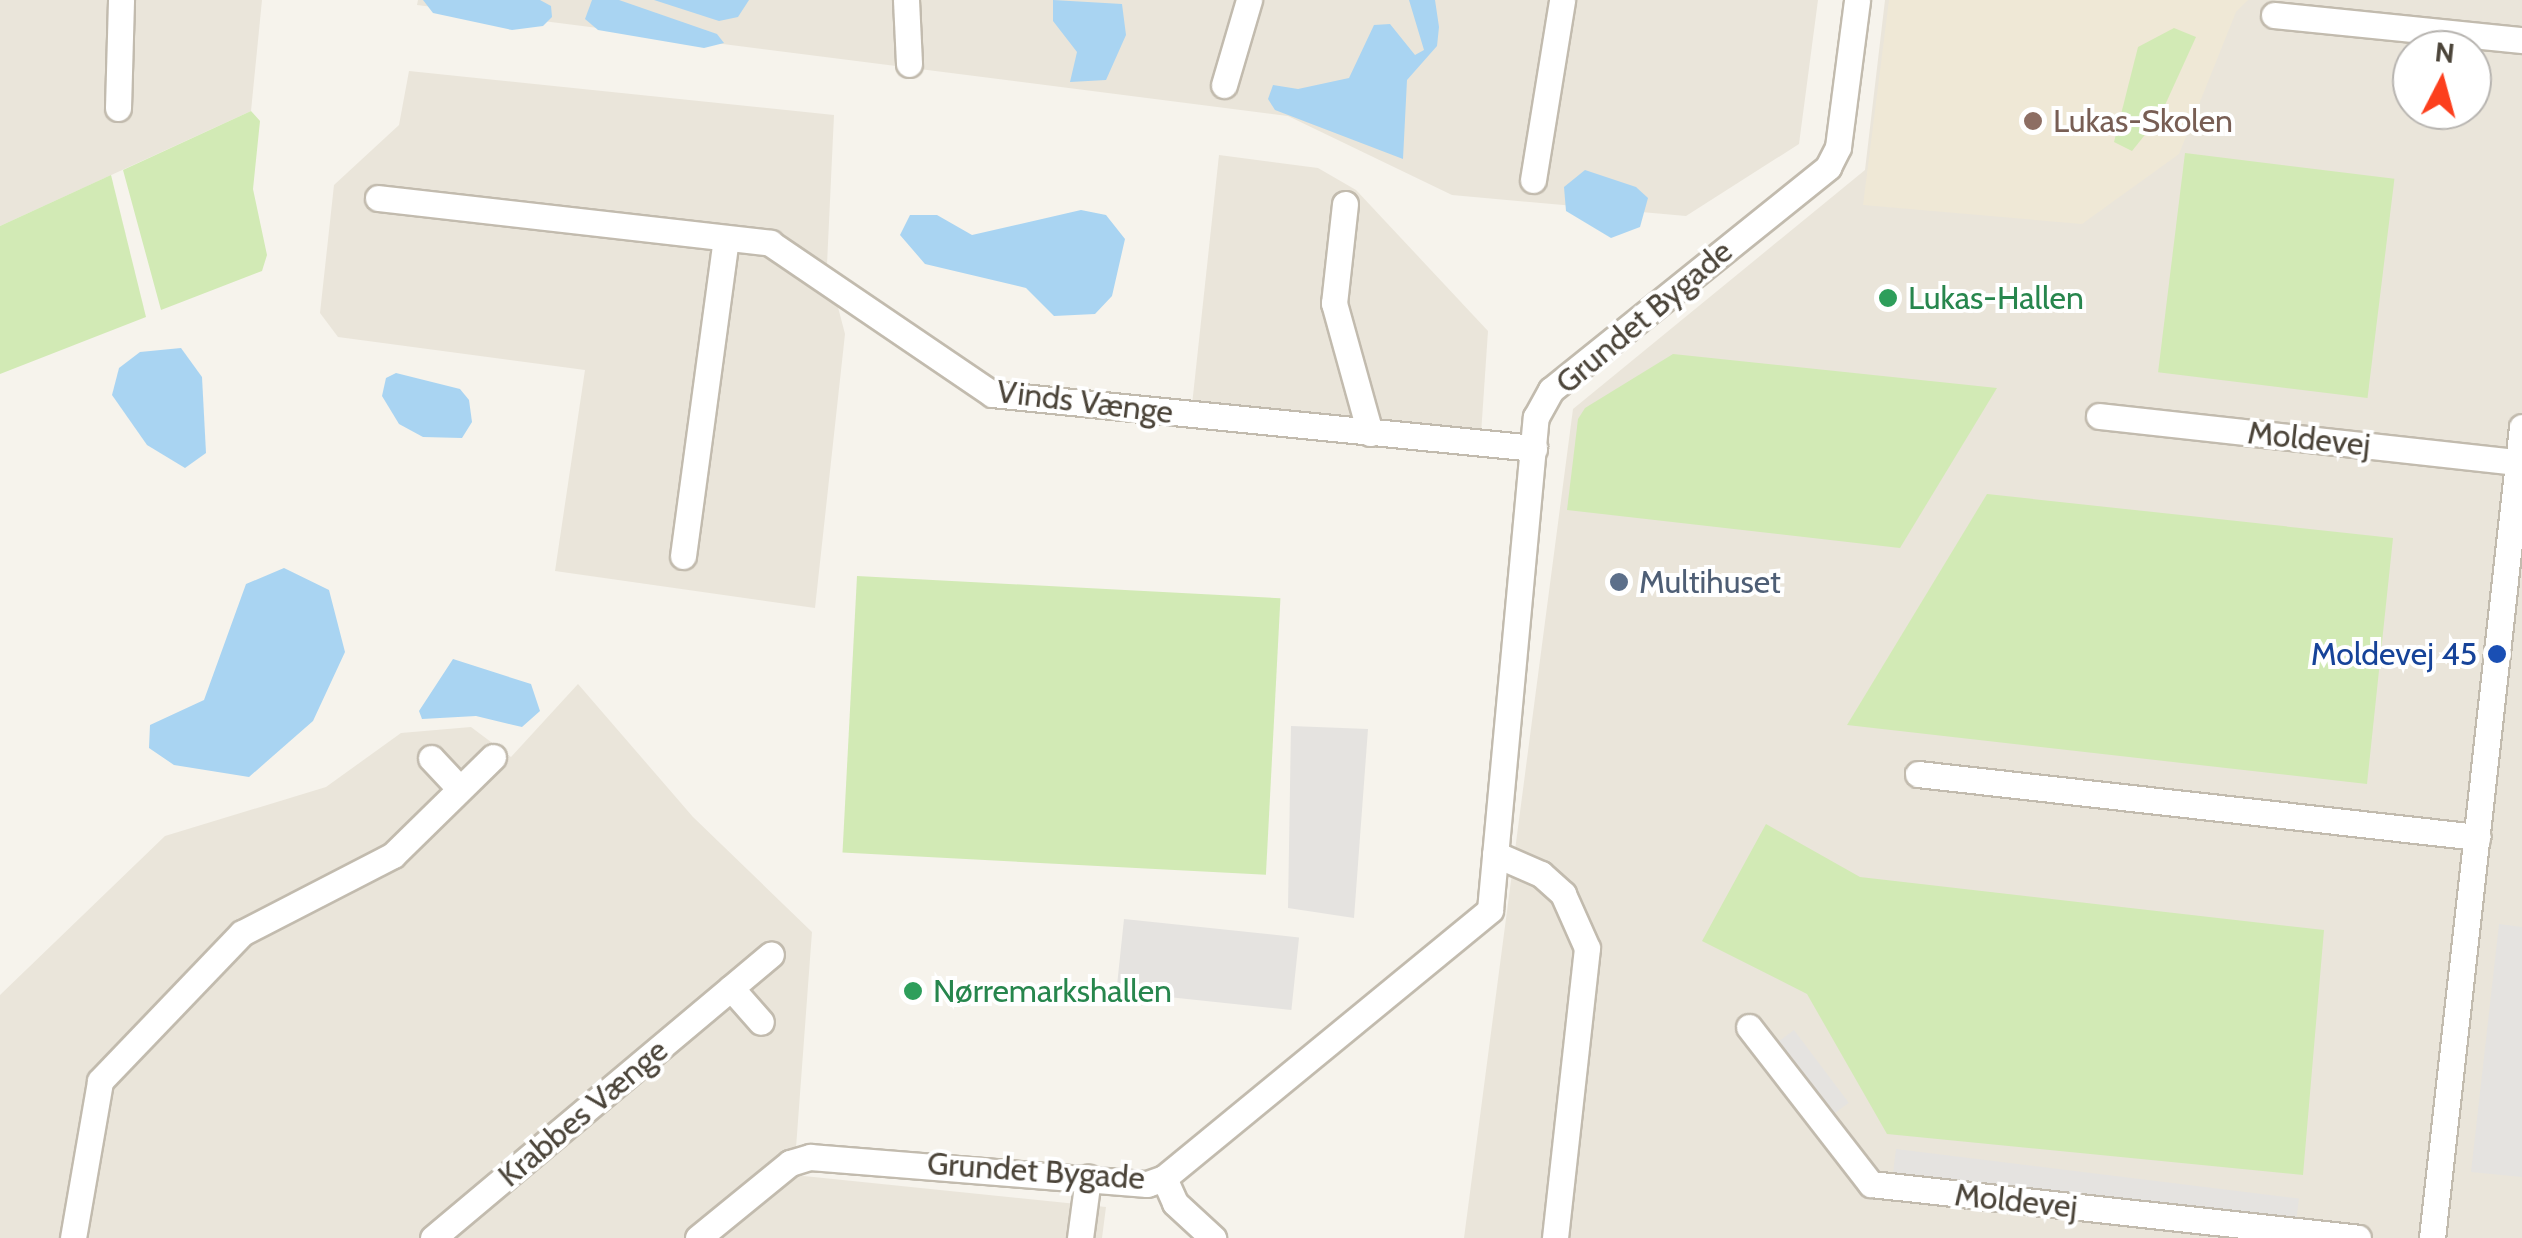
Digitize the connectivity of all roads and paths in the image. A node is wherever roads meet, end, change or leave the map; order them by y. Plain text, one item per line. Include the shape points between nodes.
1 (121, 0) edge
2 (906, 0) edge
3 (1249, 0) edge
4 (1562, 0) edge
5 (1857, 0) edge
6 (2274, 15) dead end
7 (2522, 40) edge
8 (909, 64) dead end
9 (1224, 85) dead end
10 (118, 108) dead end
11 (1533, 180) dead end
12 (378, 198) dead end
13 (1345, 204) dead end
14 (726, 238) junction
15 (2100, 416) dead end
16 (2522, 427) edge
17 (1370, 433) junction
18 (1534, 448) junction
19 (2518, 462) junction
20 (683, 556) dead end
21 (493, 757) dead end
22 (431, 758) dead end
23 (1918, 774) dead end
24 (460, 789) junction
25 (2476, 837) junction
26 (1496, 854) junction
27 (771, 954) dead end
28 (731, 988) junction
29 (761, 1022) dead end
30 (1749, 1027) dead end
31 (1088, 1178) junction
32 (1164, 1178) junction
33 (74, 1238) edge
34 (433, 1238) edge
35 (698, 1238) edge
36 (1080, 1238) edge
37 (1212, 1238) edge
38 (1555, 1238) edge
39 (2358, 1238) edge
40 (2432, 1238) edge

1 - 10 street
2 - 8 street
3 - 9 street
4 - 11 street
5 - 18 street, Grundet Bygade via 1841,130 1828,166 1551,390 1536,418
6 - 7 street
12 - 14 street, Vinds Vænge
13 - 17 street via 1334,304
14 - 17 street, Vinds Vænge via 770,243 992,394
14 - 20 street
15 - 19 street, Moldevej
16 - 19 street
17 - 18 street, Vinds Vænge
18 - 26 street, Grundet Bygade
19 - 25 street
21 - 24 street
22 - 24 street
23 - 25 street
24 - 33 street via 393,855 242,933 100,1082
25 - 40 street
26 - 32 street, Grundet Bygade via 1490,910
26 - 38 street via 1541,874 1563,894 1587,948
27 - 28 street, Krabbes Vænge
28 - 29 street
28 - 34 street, Krabbes Vænge
30 - 39 street, Moldevej via 1871,1184
31 - 32 street, Grundet Bygade via 1146,1184
31 - 35 street, Grundet Bygade via 810,1157 790,1163
31 - 36 street
32 - 37 street via 1174,1202

